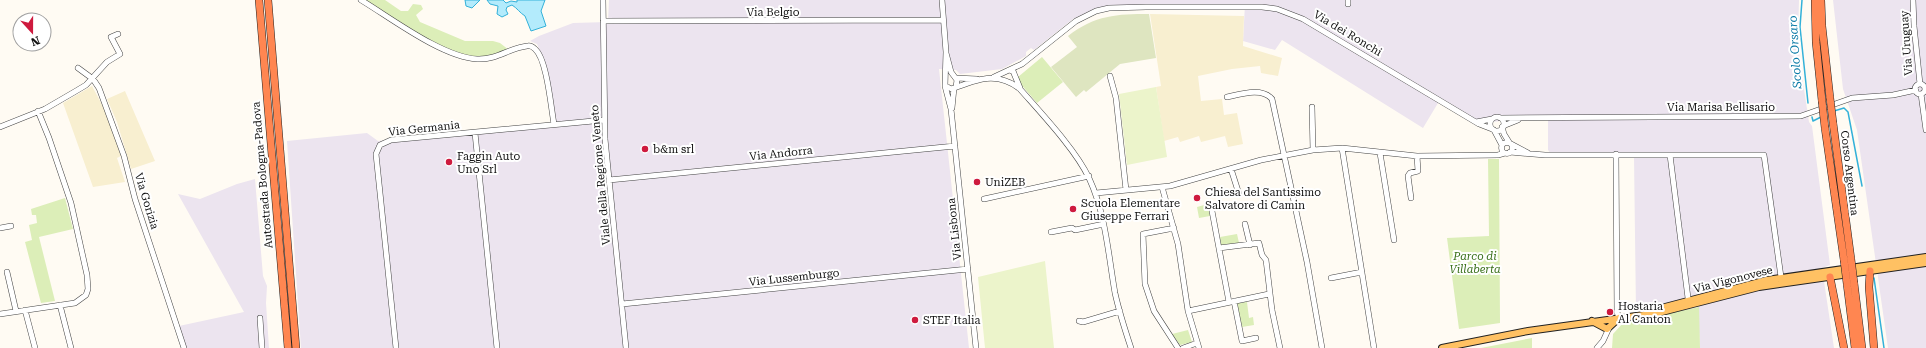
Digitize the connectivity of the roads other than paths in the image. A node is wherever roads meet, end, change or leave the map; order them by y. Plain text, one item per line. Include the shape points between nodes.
1 (259, 0) edge
2 (268, 0) edge
3 (361, 0) edge
4 (603, 0) edge
5 (941, 0) edge
6 (1811, 0) edge
7 (1815, 0) edge
8 (1821, 0) edge
9 (1825, 0) edge
10 (1914, 0) edge
11 (943, 20) junction
12 (603, 21) junction
13 (118, 34) dead end
14 (1816, 42) junction
15 (946, 52) junction
16 (1825, 62) junction
17 (1022, 64) junction
18 (78, 68) dead end
19 (1007, 71) junction
20 (1016, 76) junction
21 (1110, 76) dead end
22 (955, 77) junction
23 (992, 78) junction
24 (93, 79) junction
25 (978, 80) junction
26 (1008, 81) junction
27 (945, 83) junction
28 (1923, 84) edge
29 (955, 88) junction
30 (1020, 89) junction
31 (1916, 90) junction
32 (1921, 94) junction
33 (1227, 97) dead end
34 (1312, 107) dead end
35 (952, 109) junction
36 (38, 111) junction
37 (1500, 118) junction
38 (1522, 118) junction
39 (1492, 119) junction
40 (604, 120) junction
41 (1475, 122) junction
42 (554, 124) junction
43 (0, 126) edge
44 (1503, 127) junction
45 (1493, 130) junction
46 (1926, 130) edge
47 (475, 134) junction
48 (1510, 143) junction
49 (955, 146) junction
50 (1342, 148) junction
51 (1313, 150) junction
52 (1505, 150) junction
53 (1380, 153) junction
54 (1528, 153) junction
55 (1616, 154) junction
56 (1284, 155) junction
57 (1670, 155) junction
58 (1417, 156) junction
59 (1232, 169) junction
60 (1088, 176) junction
61 (609, 180) junction
62 (1162, 188) junction
63 (1126, 190) junction
64 (1096, 193) junction
65 (1237, 194) dead end
66 (1411, 198) dead end
67 (984, 199) dead end
68 (1212, 211) dead end
69 (1104, 224) junction
70 (1246, 224) dead end
71 (11, 226) dead end
72 (0, 228) edge
73 (1174, 228) junction
74 (1051, 232) dead end
75 (1394, 240) dead end
76 (1250, 245) junction
77 (1219, 248) junction
78 (1926, 257) edge
79 (1847, 259) junction
80 (1926, 263) edge
81 (968, 269) junction
82 (1868, 269) junction
83 (7, 272) dead end
84 (1362, 272) junction
85 (1831, 274) junction
86 (1781, 277) junction
87 (1331, 278) dead end
88 (1776, 284) junction
89 (1850, 284) junction
90 (1270, 294) junction
91 (1688, 301) junction
92 (1231, 302) junction
93 (1697, 303) junction
94 (622, 304) junction
95 (60, 305) junction
96 (25, 310) junction
97 (16, 311) junction
98 (1120, 311) junction
99 (1188, 311) junction
100 (0, 314) edge
101 (1640, 315) junction
102 (260, 318) dead end
103 (1619, 318) junction
104 (1079, 321) dead end
105 (1606, 325) junction
106 (1256, 338) dead end
107 (1198, 346) edge
108 (1458, 347) edge
109 (1600, 347) edge
110 (34, 348) edge
111 (71, 348) edge
112 (184, 348) edge
113 (262, 348) edge
114 (288, 348) edge
115 (296, 348) edge
116 (396, 348) edge
117 (497, 348) edge
118 (626, 348) edge
119 (976, 348) edge
120 (1131, 348) edge
121 (1178, 348) edge
122 (1183, 348) edge
123 (1280, 348) edge
124 (1322, 348) edge
125 (1374, 348) edge
126 (1442, 348) edge
127 (1844, 348) edge
128 (1855, 348) edge
129 (1862, 348) edge
130 (1874, 348) edge

1 - 114 highway, Autostrada Bologna-Padova
2 - 115 highway, Autostrada Bologna-Padova
3 - 42 street via 431,43 469,57 494,58 526,46 534,48 539,52 545,69
4 - 12 street, Viale della Regione Veneto
5 - 11 street, Via Lisbona
6 - 14 highway
7 - 14 highway, Corso Argentina
8 - 16 highway, Corso Argentina
9 - 16 highway
10 - 28 street, Via Uruguay via 1914,26
11 - 12 street, Via Belgio
11 - 15 street, Via Lisbona
12 - 40 street, Viale della Regione Veneto
13 - 24 street via 111,38 120,54 107,62
14 - 79 highway, Corso Argentina, bridge via 1825,128
15 - 22 street, Via Lisbona
15 - 27 street, Via Lisbona
16 - 79 highway, Corso Argentina, bridge
17 - 19 street, Via dei Ronchi
17 - 20 street, Via dei Ronchi
17 - 41 street, Via dei Ronchi via 1076,21 1108,8 1278,9 1319,28
18 - 24 street, Via Gorizia
19 - 20 street via 1013,71
19 - 23 street, Via dei Ronchi
19 - 26 street via 1004,75
20 - 26 street
20 - 30 street
21 - 63 street via 1117,105
22 - 25 street
22 - 27 street via 948,76
22 - 29 street, Via Lisbona via 958,82
23 - 25 street
23 - 26 street
24 - 36 street
24 - 112 street, Via Gorizia via 99,88 124,156 135,199
25 - 29 street
26 - 30 street
27 - 29 street via 949,89
27 - 35 street, Via Lisbona
28 - 31 street, Via Uruguay via 1916,86
28 - 32 street, Via Uruguay via 1925,90
29 - 35 street, Via Lisbona
30 - 60 street via 1076,156
31 - 32 street, Via Uruguay
31 - 38 street, Via Marisa Bellisario via 1893,95 1852,98 1802,116
32 - 46 street, Via Uruguay
33 - 56 street via 1259,93 1270,96
34 - 51 street
35 - 49 street, Via Lisbona
36 - 43 street
36 - 95 street via 71,203 89,282 88,289 80,300
37 - 38 street, Via Marisa Bellisario
37 - 39 street
37 - 44 street
38 - 44 street, Via Marisa Bellisario
39 - 41 street
39 - 45 street via 1490,124
40 - 42 street, Via Germania
40 - 61 street, Viale della Regione Veneto
41 - 45 street, Via dei Ronchi
42 - 47 street, Via Germania
44 - 45 street via 1498,131
44 - 48 street
45 - 52 street
47 - 116 street, Via Germania via 391,140 377,148
47 - 117 street
48 - 52 street via 1506,142
48 - 52 street via 1513,148
48 - 54 street
49 - 61 street, Via Andorra
49 - 81 street, Via Lisbona
50 - 51 street
50 - 53 street
50 - 84 street
51 - 56 street
52 - 54 street
52 - 58 street via 1494,154
53 - 58 street
53 - 75 street
54 - 55 street
55 - 57 street
55 - 103 street
56 - 59 street
56 - 124 street
57 - 86 street via 1764,155
57 - 91 street
58 - 66 street via 1418,171 1408,176
59 - 62 street
59 - 65 street
60 - 64 street
60 - 67 street
61 - 94 street, Viale della Regione Veneto
62 - 63 street
62 - 73 street
63 - 64 street
64 - 69 street
68 - 77 street
69 - 74 street
69 - 98 street
70 - 76 street
71 - 72 street
73 - 99 street
73 - 121 street via 1144,234 1145,284 1154,310
76 - 77 street
76 - 90 street via 1259,244 1266,260
77 - 92 street
78 - 82 main road, Via Vigonovese
79 - 89 highway, Corso Argentina, bridge
80 - 82 main road, Via Vigonovese
81 - 94 street, Via Lussemburgo
81 - 119 street, Via Lisbona
82 - 85 main road, Via Vigonovese
82 - 130 highway
83 - 97 street
84 - 87 street
84 - 125 street
85 - 86 main road, Via Vigonovese
85 - 88 main road, Via Vigonovese
85 - 127 highway
86 - 88 main road
86 - 91 main road, Via Vigonovese via 1757,281
88 - 93 main road, Via Vigonovese
89 - 128 highway, Corso Argentina
89 - 129 highway, Corso Argentina
90 - 92 street
90 - 123 street
91 - 93 street
91 - 101 main road, Via Vigonovese
92 - 99 street
92 - 106 street via 1242,341
93 - 101 main road, Via Vigonovese
94 - 118 street, Viale della Regione Veneto
95 - 96 street
95 - 111 street
96 - 97 street
96 - 110 street
97 - 100 street
98 - 104 street
98 - 120 street
99 - 107 street
101 - 103 main road, Via Vigonovese
102 - 113 street
103 - 105 main road, Via Vigonovese
105 - 108 main road via 1592,321 1528,331
105 - 109 street
107 - 122 street
108 - 126 main road

